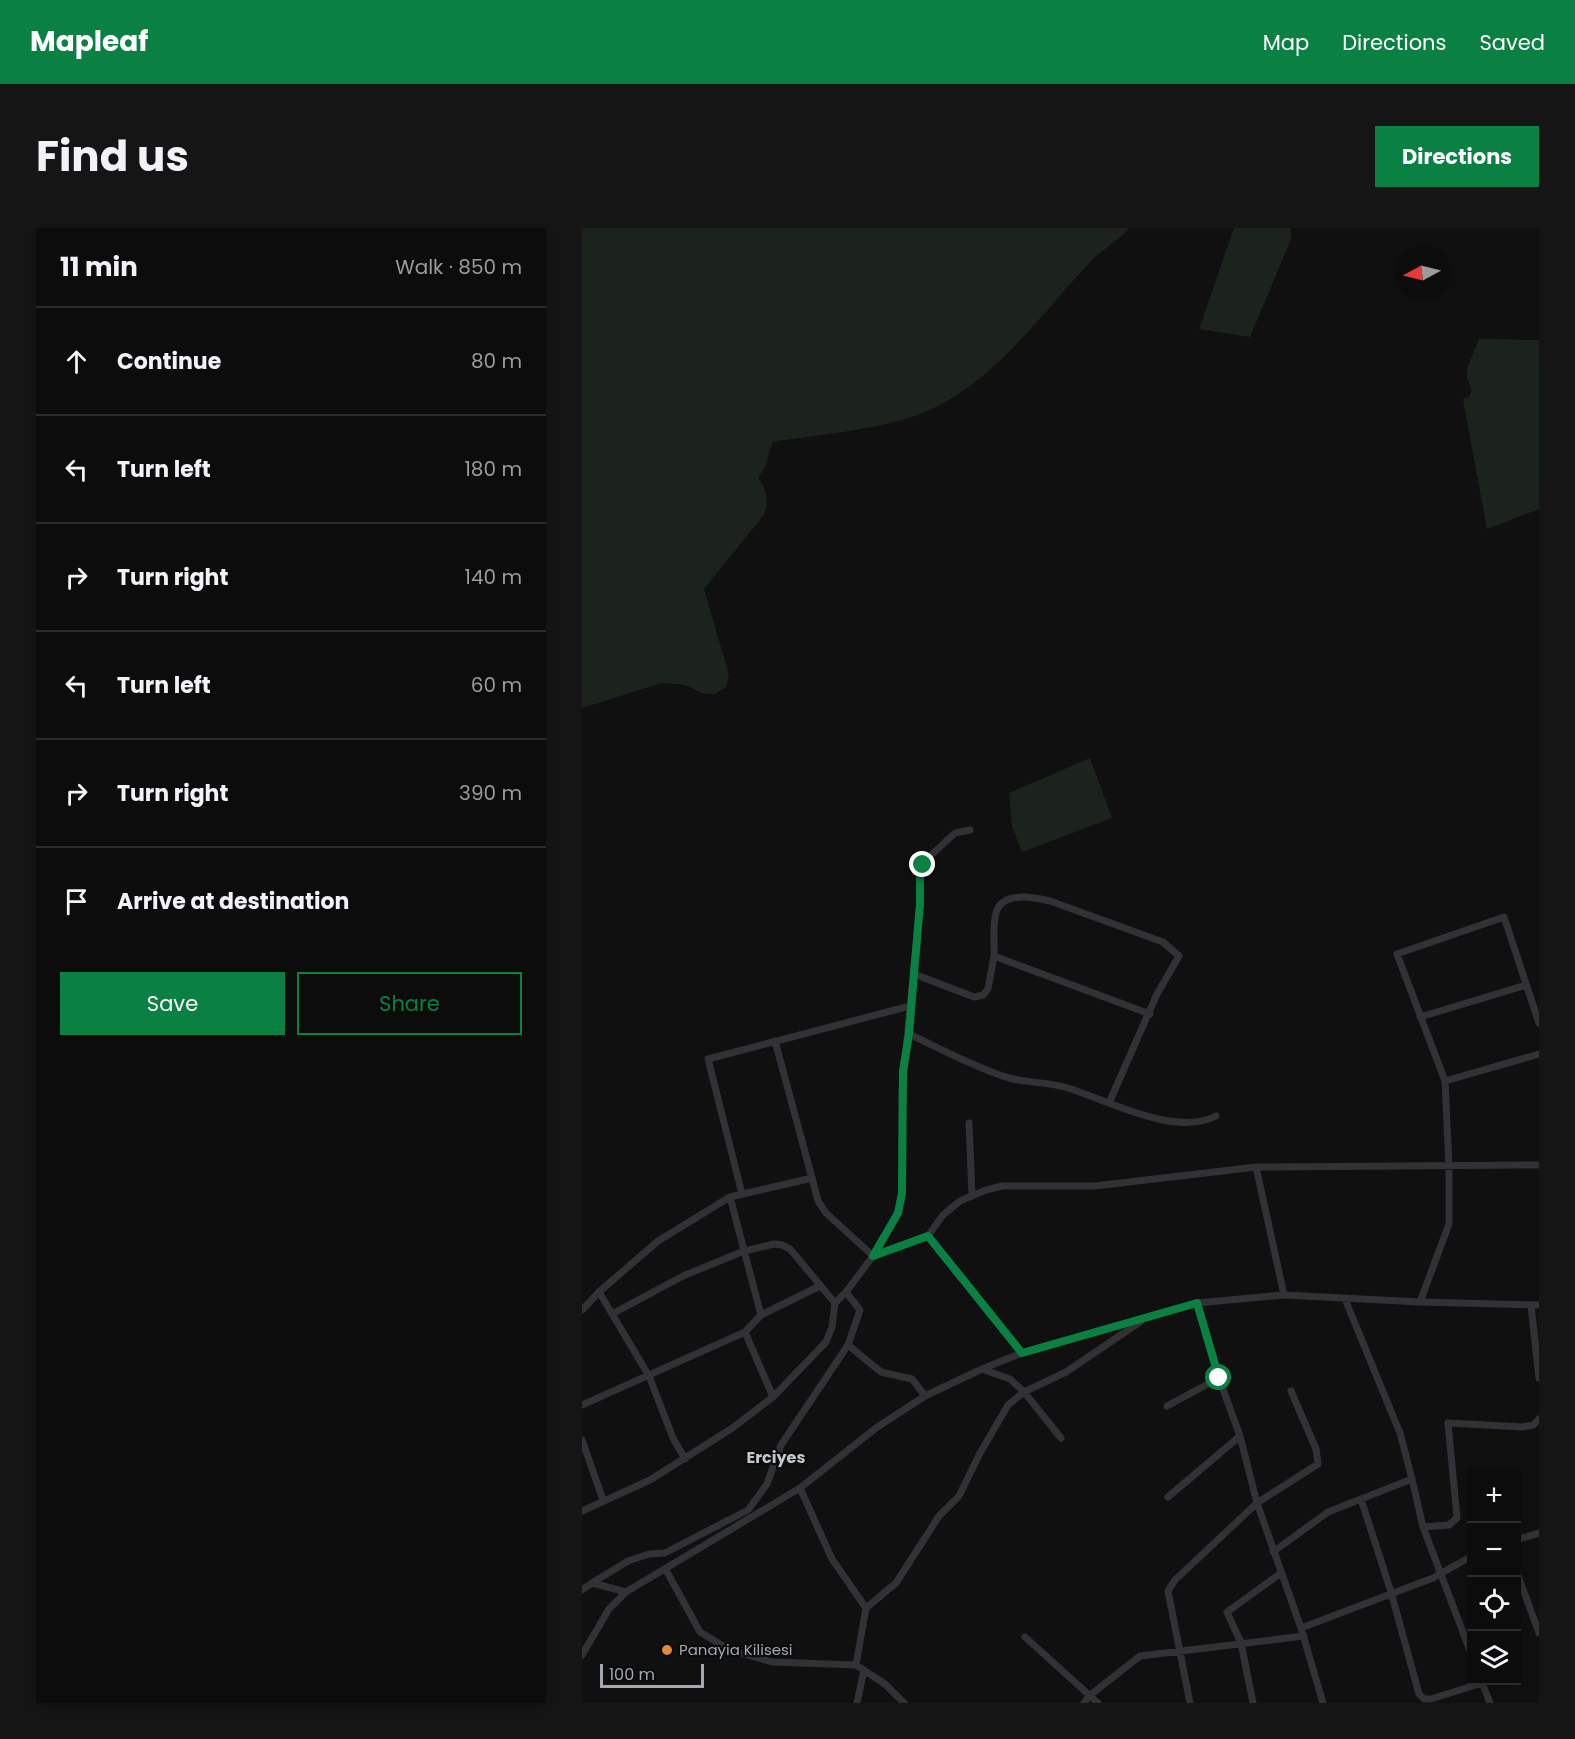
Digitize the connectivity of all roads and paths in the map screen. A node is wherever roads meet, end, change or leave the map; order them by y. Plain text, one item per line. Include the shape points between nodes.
1 (970, 830) dead end
2 (993, 956) junction
3 (914, 974) junction
4 (1526, 985) junction
5 (910, 1005) junction
6 (1149, 1014) junction
7 (1420, 1017) junction
8 (1539, 1023) edge
9 (909, 1034) junction
10 (776, 1041) junction
11 (1539, 1054) edge
12 (1445, 1081) junction
13 (1109, 1103) junction
14 (1216, 1116) dead end
15 (969, 1123) dead end
16 (1539, 1165) edge
17 (1449, 1166) junction
18 (1256, 1167) junction
19 (812, 1178) junction
20 (742, 1194) junction
21 (972, 1195) junction
22 (730, 1197) junction
23 (928, 1236) junction
24 (744, 1251) junction
25 (873, 1256) junction
26 (820, 1286) junction
27 (599, 1292) junction
28 (846, 1292) junction
29 (1284, 1295) junction
30 (1345, 1299) junction
31 (1420, 1302) junction
32 (835, 1303) junction
33 (1197, 1303) junction
34 (1535, 1305) edge
35 (582, 1310) edge
36 (612, 1314) junction
37 (761, 1315) junction
38 (1147, 1317) junction
39 (745, 1332) junction
40 (848, 1345) junction
41 (1022, 1353) junction
42 (982, 1369) junction
43 (649, 1376) junction
44 (1219, 1378) junction
45 (1539, 1378) edge
46 (1291, 1391) dead end
47 (1024, 1392) junction
48 (925, 1396) junction
49 (773, 1397) junction
50 (582, 1405) edge
51 (1167, 1406) dead end
52 (1539, 1419) edge
53 (1240, 1436) junction
54 (1061, 1438) dead end
55 (582, 1440) edge
56 (684, 1459) junction
57 (1412, 1479) junction
58 (800, 1488) junction
59 (1168, 1497) dead end
60 (1361, 1499) junction
61 (603, 1500) junction
62 (1257, 1503) junction
63 (582, 1510) edge
64 (748, 1510) junction
65 (750, 1519) junction
66 (1423, 1527) junction
67 (1539, 1533) edge
68 (1521, 1538) edge
69 (1274, 1552) junction
70 (1467, 1559) edge
71 (666, 1570) junction
72 (1281, 1574) junction
73 (1440, 1574) junction
74 (1519, 1577) edge
75 (592, 1583) junction
76 (582, 1590) edge
77 (626, 1592) junction
78 (1391, 1592) junction
79 (866, 1608) junction
80 (1301, 1628) junction
81 (1539, 1633) edge
82 (1304, 1636) junction
83 (1025, 1637) dead end
84 (1241, 1643) junction
85 (1467, 1643) edge
86 (1180, 1650) junction
87 (582, 1655) edge
88 (856, 1665) junction
89 (864, 1670) junction
90 (1472, 1685) edge
91 (1482, 1685) edge
92 (1089, 1696) junction
93 (857, 1703) edge
94 (904, 1703) edge
95 (1084, 1703) edge
96 (1098, 1703) edge
97 (1190, 1703) edge
98 (1253, 1703) edge
99 (1323, 1703) edge
100 (1490, 1703) edge

1 - 3 street via 955,833 931,854 921,869
2 - 3 street via 988,989 980,996
2 - 6 street
2 - 6 street via 997,911 1004,902 1019,897 1050,901 1163,942 1179,956
3 - 5 street
4 - 7 street
4 - 7 street via 1504,917 1397,954
4 - 8 street
5 - 9 street
5 - 10 street
6 - 13 street
7 - 12 street
9 - 13 street via 1009,1078 1066,1088
9 - 25 street via 902,1091 901,1204
10 - 19 street
10 - 20 street via 708,1059
11 - 12 street
12 - 17 street
13 - 14 street via 1164,1121 1194,1123
15 - 21 street
16 - 17 street
17 - 18 street
17 - 31 street via 1449,1224
18 - 21 street via 1095,1186 1002,1186
18 - 29 street
19 - 20 street
19 - 25 street via 823,1209
20 - 22 street
21 - 23 street via 943,1215
22 - 24 street
22 - 27 street via 658,1241
23 - 25 street
23 - 41 street
24 - 26 street via 782,1245
24 - 36 street via 682,1276
24 - 37 street
25 - 28 street
26 - 32 street
26 - 37 street
27 - 35 street
27 - 36 street
28 - 32 street
28 - 40 street via 860,1310
29 - 30 street
29 - 33 street
30 - 31 street
30 - 57 street via 1400,1433
31 - 34 street
32 - 49 street via 826,1342
33 - 38 street
33 - 44 street
34 - 45 street
36 - 43 street
37 - 39 street
38 - 41 street
38 - 47 street via 1066,1372
39 - 43 street
39 - 49 street
40 - 48 street via 881,1372 912,1379
40 - 64 street via 781,1445 767,1484
41 - 42 street
42 - 47 street via 1010,1379
42 - 48 street
43 - 50 street
43 - 56 street
44 - 51 street
44 - 53 street
46 - 62 street via 1316,1449 1318,1464
47 - 54 street
47 - 79 street via 1008,1405 959,1496 939,1516 896,1582
48 - 58 street via 876,1428
49 - 56 street
52 - 66 street via 1523,1427 1448,1424 1457,1518 1449,1525
53 - 59 street
53 - 62 street
55 - 61 street
56 - 61 street via 650,1480
57 - 60 street
57 - 66 street
58 - 65 street
58 - 79 street via 832,1559
60 - 69 street via 1328,1512
60 - 78 street
61 - 63 street
62 - 69 street
62 - 86 street via 1170,1585 1168,1598
64 - 65 street
64 - 75 street via 664,1553 628,1561
65 - 71 street
66 - 73 street
67 - 68 street
69 - 72 street
70 - 73 street
71 - 77 street
71 - 88 street via 700,1632 730,1650 772,1662
72 - 80 street
72 - 84 street via 1227,1612
73 - 78 street
73 - 85 street
74 - 81 street
75 - 76 street
75 - 77 street
77 - 87 street via 609,1609
78 - 80 street
78 - 90 street via 1421,1697 1431,1699
79 - 88 street
80 - 82 street
82 - 84 street
82 - 99 street
83 - 92 street
84 - 86 street
84 - 98 street
86 - 92 street via 1140,1656
86 - 97 street
88 - 89 street
89 - 93 street
89 - 94 street
91 - 100 street
92 - 95 street
92 - 96 street

